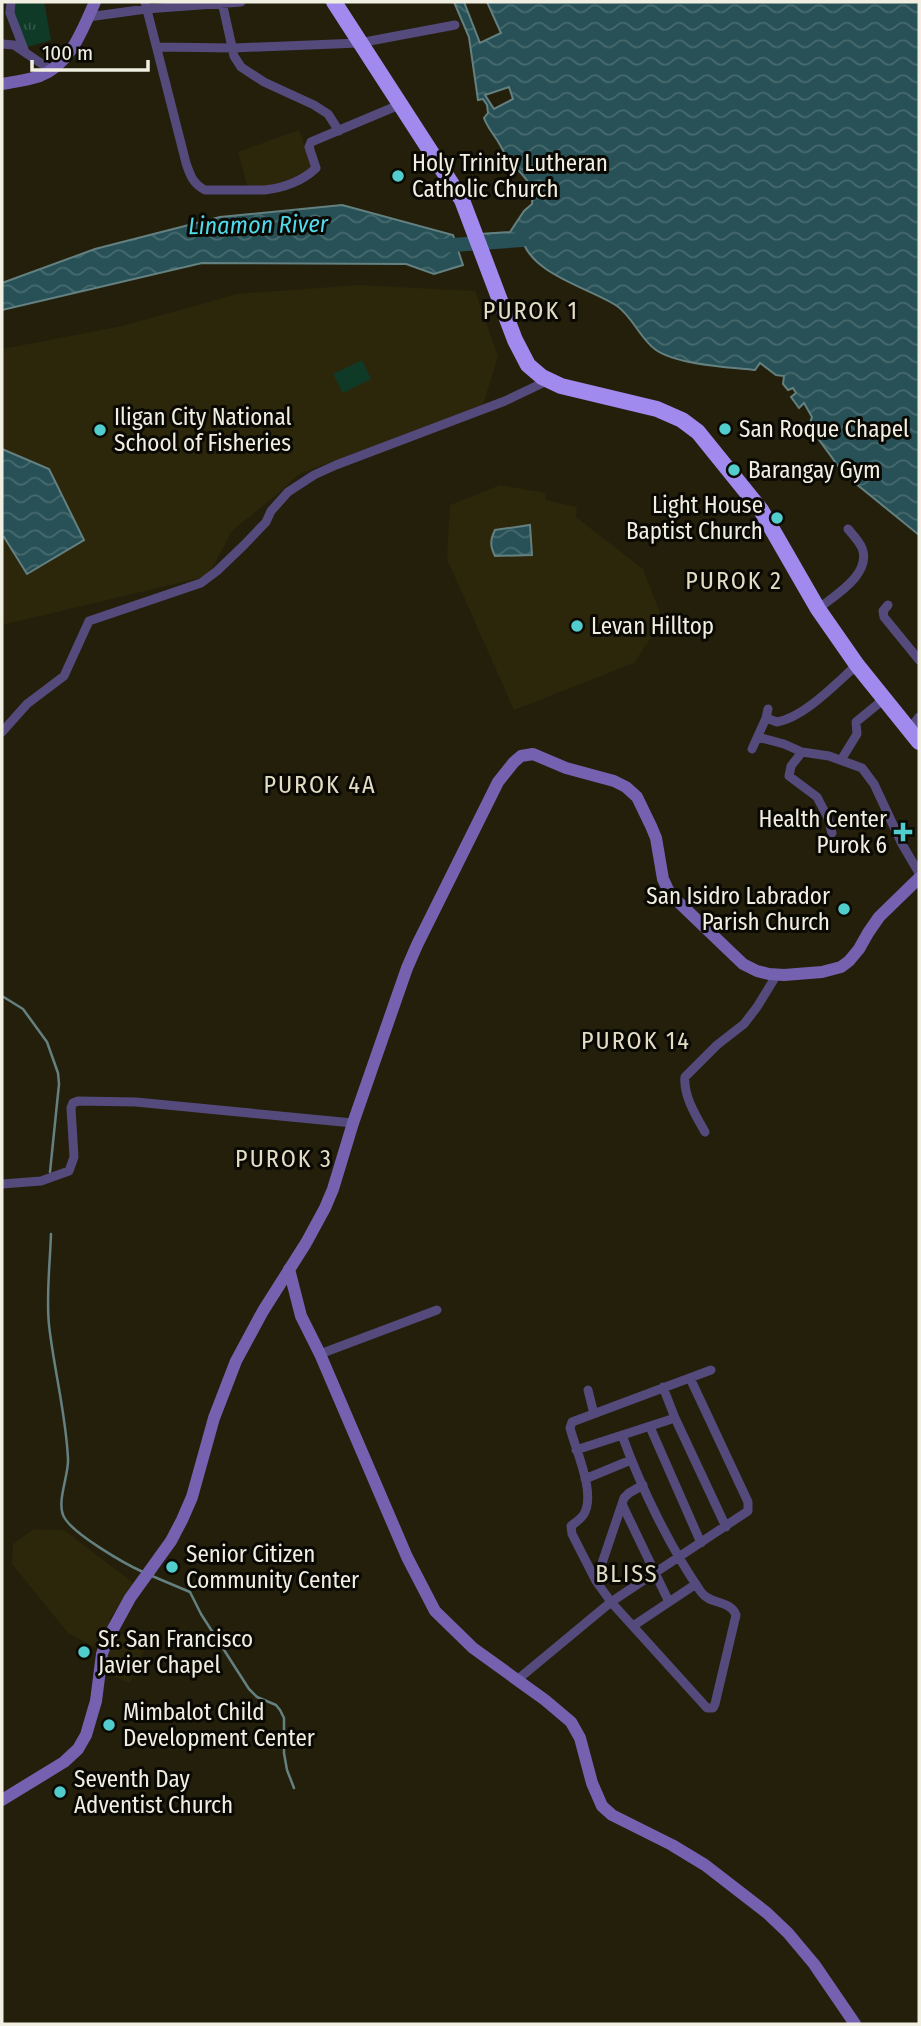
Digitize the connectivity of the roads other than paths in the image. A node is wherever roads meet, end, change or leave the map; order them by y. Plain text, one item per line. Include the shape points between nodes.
1 (11, 2) edge
2 (95, 2) edge
3 (241, 2) edge
4 (334, 2) edge
5 (223, 3) edge
6 (146, 6) edge
7 (88, 17) junction
8 (456, 25) dead end
9 (359, 43) junction
10 (2, 44) edge
11 (158, 47) junction
12 (234, 48) junction
13 (25, 52) junction
14 (51, 70) junction
15 (2, 84) edge
16 (399, 105) junction
17 (339, 131) junction
18 (549, 380) junction
19 (848, 529) dead end
20 (888, 605) dead end
21 (818, 609) junction
22 (919, 660) edge
23 (857, 665) junction
24 (884, 699) junction
25 (916, 730) edge
26 (2, 732) edge
27 (758, 737) junction
28 (752, 750) dead end
29 (803, 752) junction
30 (841, 760) junction
31 (832, 832) dead end
32 (919, 873) edge
33 (919, 878) edge
34 (776, 976) junction
35 (353, 1123) junction
36 (705, 1132) dead end
37 (2, 1184) edge
38 (289, 1269) junction
39 (437, 1310) dead end
40 (320, 1354) junction
41 (711, 1370) dead end
42 (690, 1378) junction
43 (663, 1387) junction
44 (587, 1390) dead end
45 (594, 1414) junction
46 (675, 1418) junction
47 (650, 1427) junction
48 (622, 1435) junction
49 (576, 1450) junction
50 (631, 1460) junction
51 (585, 1479) junction
52 (643, 1485) junction
53 (622, 1504) junction
54 (726, 1527) junction
55 (701, 1543) junction
56 (679, 1558) junction
57 (655, 1574) junction
58 (596, 1581) junction
59 (696, 1584) junction
60 (611, 1602) junction
61 (669, 1602) junction
62 (633, 1626) junction
63 (517, 1680) junction
64 (2, 1800) edge
65 (855, 2024) edge

1 - 13 street via 10,13
2 - 7 street
3 - 5 street
4 - 9 highway
5 - 6 street
5 - 12 street
6 - 7 street
6 - 11 street
7 - 14 street via 69,53
8 - 9 street
9 - 12 street
9 - 16 highway
10 - 13 street
11 - 12 street
11 - 17 street via 186,163 192,180 205,190 265,190 293,183 316,168 311,142
12 - 17 street via 241,67 328,114
13 - 14 street
14 - 15 street
16 - 17 street
16 - 18 highway via 466,209 522,356
18 - 21 highway via 657,409 698,432 761,510
18 - 26 street via 297,485 244,545 201,583 89,621 64,676 27,704
19 - 21 street via 862,547 863,564 854,579
20 - 22 street via 884,617
21 - 23 highway
23 - 24 highway
23 - 27 street via 799,713 781,722 767,713
24 - 25 highway
24 - 30 street via 856,722 857,734
27 - 28 street
27 - 29 street
29 - 30 street
29 - 31 street via 789,776 817,797
30 - 32 street via 869,776
33 - 34 street via 879,917 841,967
34 - 35 street via 743,964 670,894 656,838 632,791 527,754 498,782 416,945
34 - 36 street via 744,1024 684,1079
35 - 37 street via 136,1102 78,1101 71,1111 74,1157 68,1171 41,1181
35 - 38 street via 325,1208
38 - 40 street via 301,1316
38 - 64 street via 236,1362 214,1418 192,1497 171,1541 116,1620 104,1647 96,1701 83,1742 64,1762
39 - 40 street
40 - 63 street via 407,1557 435,1611 472,1648
41 - 42 street
42 - 43 street
42 - 54 street via 748,1502 748,1511
43 - 45 street
43 - 46 street
44 - 45 street
45 - 49 street via 570,1425
46 - 47 street
46 - 54 street
47 - 48 street
47 - 55 street
48 - 49 street
48 - 50 street
49 - 51 street
50 - 51 street
50 - 52 street
51 - 58 street via 588,1503 570,1530
52 - 53 street via 625,1495
52 - 56 street
53 - 57 street
53 - 58 street
54 - 55 street
55 - 56 street
56 - 57 street
56 - 59 street
57 - 60 street
57 - 61 street
58 - 60 street
59 - 61 street
59 - 62 street via 704,1596 733,1608 736,1615 713,1708 707,1708 690,1691
60 - 62 street
60 - 63 street
61 - 62 street
63 - 65 street via 571,1722 602,1806 705,1865 767,1913 814,1964

